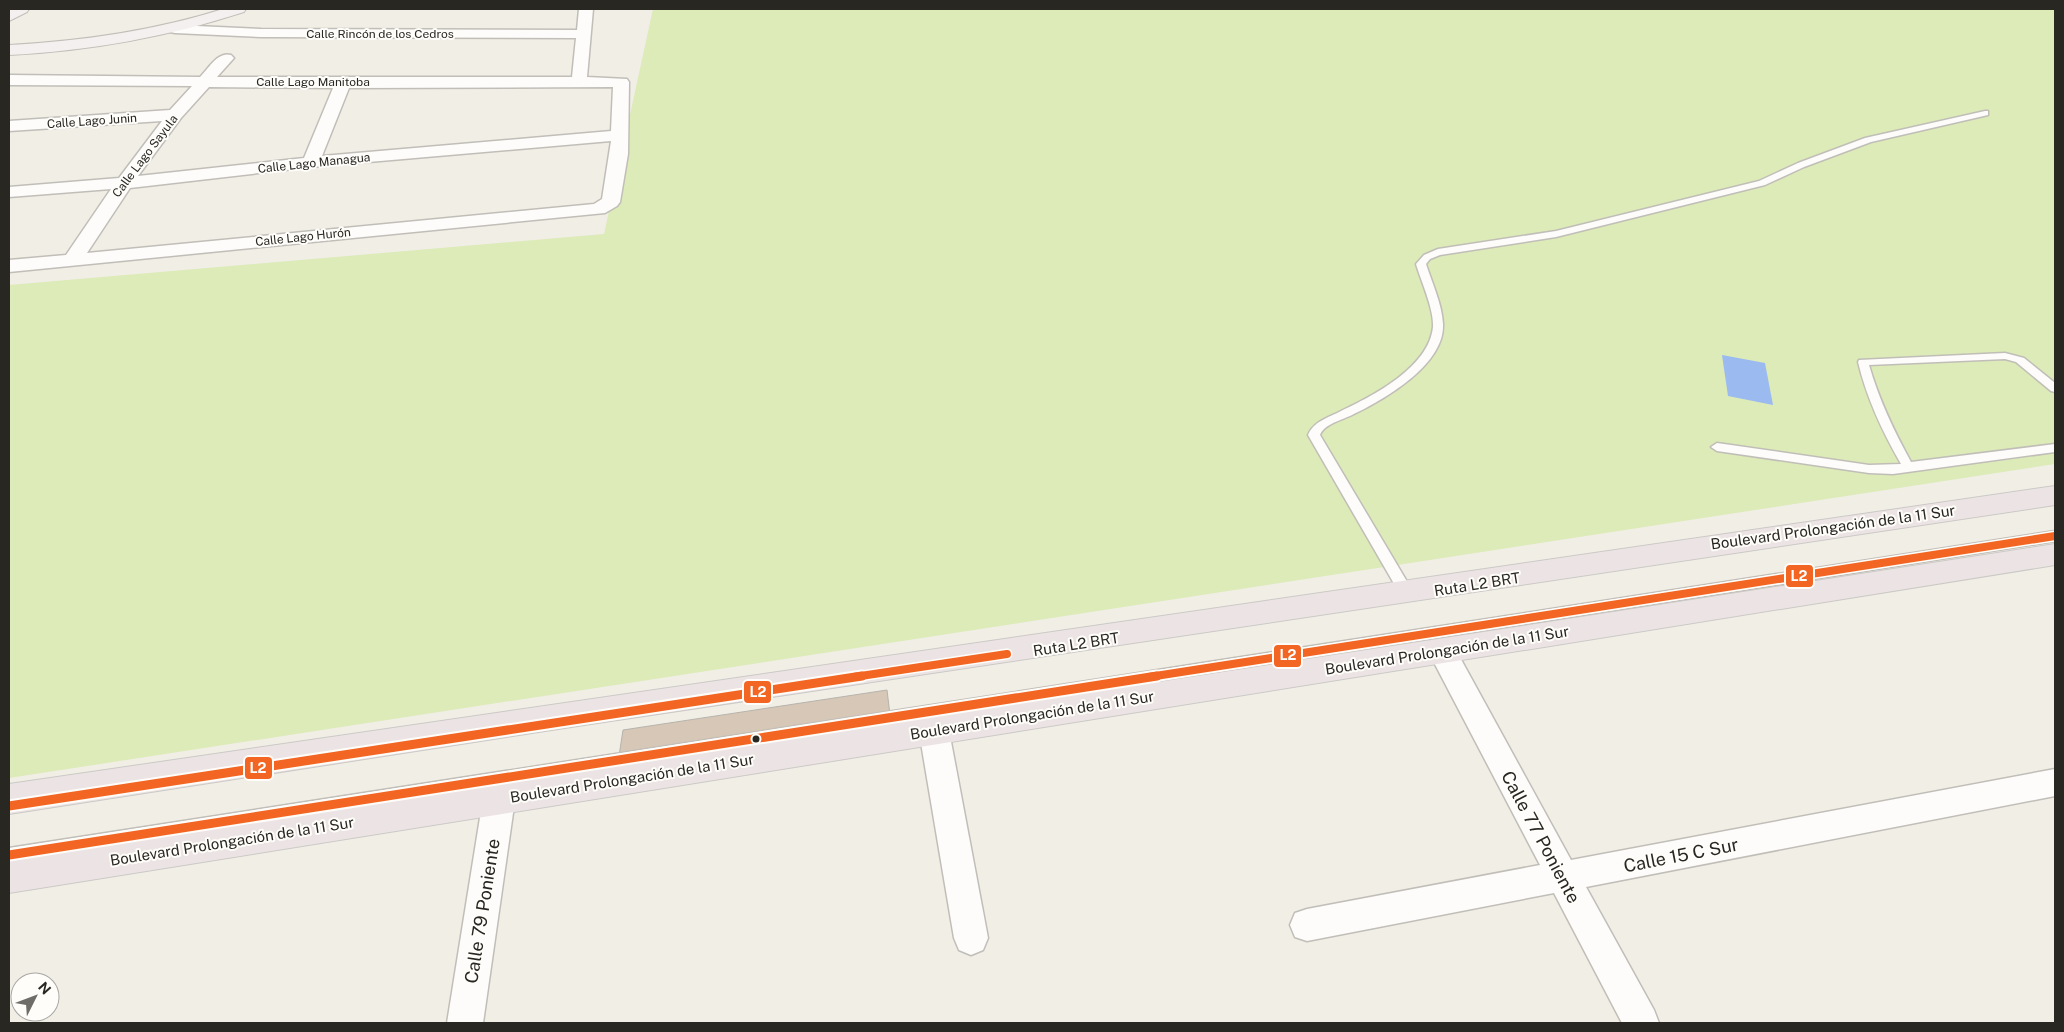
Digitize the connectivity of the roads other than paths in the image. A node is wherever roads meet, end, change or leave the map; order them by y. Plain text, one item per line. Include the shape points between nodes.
1 (21, 9) edge
2 (210, 9) edge
3 (238, 9) edge
4 (586, 9) edge
5 (9, 16) edge
6 (175, 29) junction
7 (261, 33) junction
8 (585, 34) junction
9 (9, 36) edge
10 (246, 44) dead end
11 (9, 50) edge
12 (226, 58) dead end
13 (11, 81) edge
14 (205, 82) junction
15 (579, 82) junction
16 (343, 83) junction
17 (1984, 113) dead end
18 (176, 115) junction
19 (9, 126) edge
20 (619, 135) junction
21 (311, 162) junction
22 (124, 183) junction
23 (9, 192) edge
24 (72, 260) junction
25 (9, 266) edge
26 (2055, 388) edge
27 (1717, 447) dead end
28 (2055, 448) edge
29 (1908, 467) junction
30 (2055, 496) edge
31 (2055, 536) edge
32 (2055, 554) edge
33 (1405, 590) junction
34 (1442, 651) junction
35 (934, 731) junction
36 (2055, 783) edge
37 (9, 799) edge
38 (498, 799) junction
39 (9, 806) edge
40 (9, 855) edge
41 (9, 876) edge
42 (1563, 878) junction
43 (1307, 925) dead end
44 (971, 938) dead end
45 (465, 1023) edge
46 (1641, 1023) edge

1 - 5 street
2 - 9 street via 167,22 102,35 40,40
3 - 6 street
4 - 8 street
6 - 7 street, Calle Rincón de los Cedros
6 - 11 street via 96,43
7 - 8 street, Calle Rincón de los Cedros
7 - 10 street
8 - 15 street
12 - 14 street, Calle Lago Sayula
13 - 14 street, Calle Lago Manitoba
14 - 16 street, Calle Lago Manitoba
14 - 18 street, Calle Lago Sayula
15 - 16 street, Calle Lago Manitoba
15 - 20 street, Calle Lago Manitoba via 621,82
16 - 21 street
17 - 33 lane via 1868,140 1762,183 1556,234 1438,252 1427,257 1421,264 1438,326 1434,347 1418,368 1362,407 1321,426 1314,435
18 - 19 street, Calle Lago Junin
18 - 22 street, Calle Lago Sayula
20 - 21 street, Calle Lago Managua
20 - 24 street, Calle Lago Hurón via 611,202 598,209
21 - 22 street, Calle Lago Managua
22 - 23 street, Calle Lago Managua
22 - 24 street, Calle Lago Sayula
24 - 25 street, Calle Lago Hurón
26 - 29 lane via 2020,360 2005,356 1863,362 1870,390
27 - 29 lane via 1869,468 1893,470
28 - 29 lane
30 - 33 main road, Boulevard Prolongación de la 11 Sur
30 - 39 lane, Ruta L2 BRT
31 - 40 lane
32 - 34 main road, Boulevard Prolongación de la 11 Sur
33 - 37 main road, Boulevard Prolongación de la 11 Sur
34 - 35 main road, Boulevard Prolongación de la 11 Sur
34 - 42 street, Calle 77 Poniente
35 - 38 main road, Boulevard Prolongación de la 11 Sur
35 - 44 street
36 - 42 street, Calle 15 C Sur
38 - 41 main road, Boulevard Prolongación de la 11 Sur
38 - 45 street, Calle 79 Poniente
42 - 43 street, Calle 15 C Sur
42 - 46 street, Calle 77 Poniente

